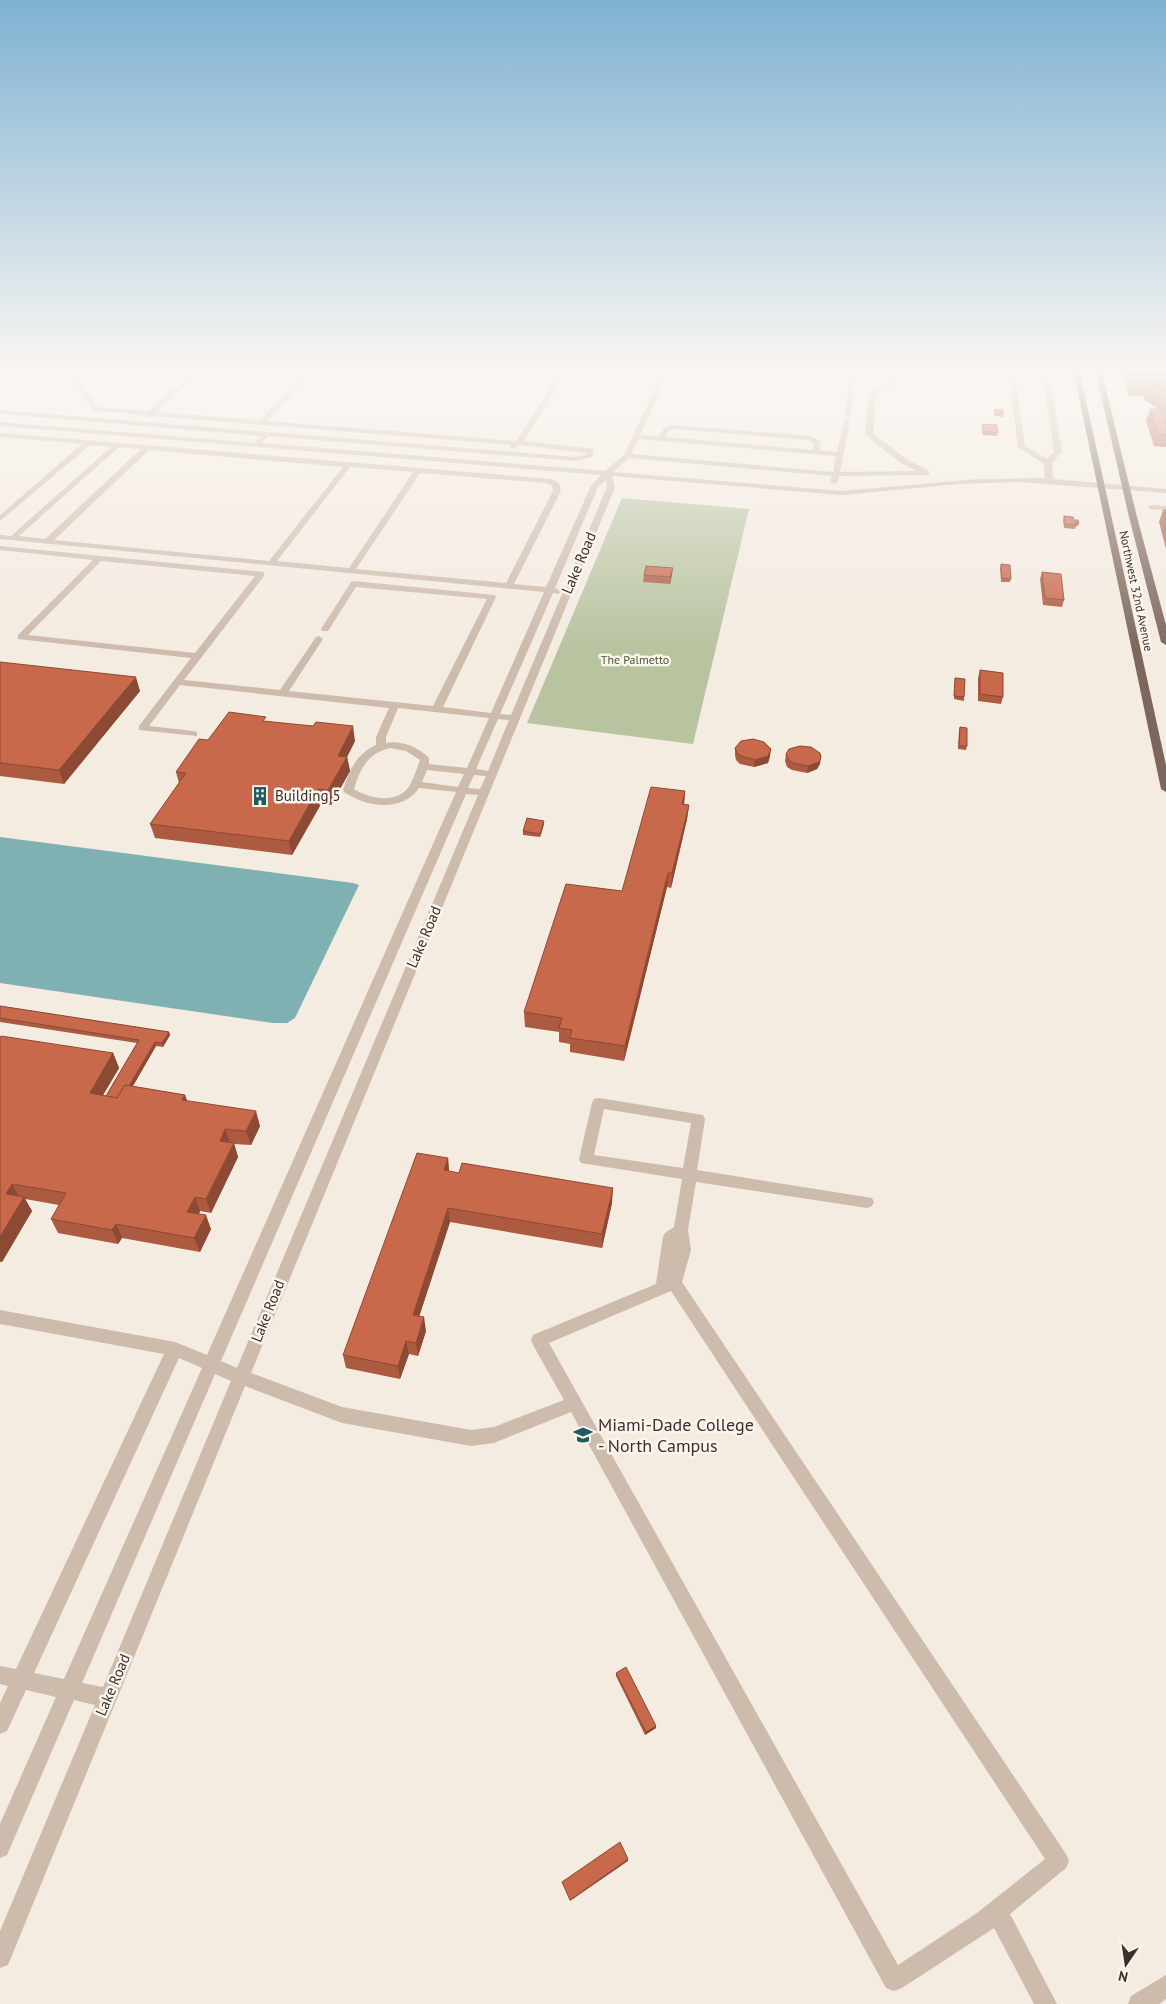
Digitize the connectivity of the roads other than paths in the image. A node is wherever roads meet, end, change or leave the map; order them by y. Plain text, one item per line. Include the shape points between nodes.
1 (65, 463) edge
2 (97, 463) edge
3 (132, 463) edge
4 (319, 463) edge
5 (467, 463) edge
6 (619, 463) edge
7 (703, 463) edge
8 (838, 463) edge
9 (907, 463) edge
10 (1048, 463) edge
11 (1095, 463) edge
12 (1121, 463) edge
13 (348, 465) junction
14 (497, 465) joint
15 (418, 470) junction
16 (926, 473) junction
17 (608, 474) junction
18 (836, 474) junction
19 (1049, 482) junction
20 (946, 484) junction
21 (1100, 486) junction
22 (1127, 488) junction
23 (1166, 491) edge
24 (833, 492) junction
25 (1152, 507) dead end
26 (1166, 508) edge
27 (0, 519) edge
28 (0, 537) edge
29 (13, 538) junction
30 (48, 542) junction
31 (85, 545) junction
32 (0, 548) edge
33 (74, 555) junction
34 (99, 558) junction
35 (271, 563) junction
36 (352, 571) junction
37 (509, 586) junction
38 (550, 590) junction
39 (568, 592) junction
40 (325, 628) dead end
41 (319, 639) dead end
42 (1166, 642) edge
43 (196, 656) junction
44 (176, 682) junction
45 (283, 693) junction
46 (395, 705) junction
47 (437, 710) junction
48 (494, 716) junction
49 (515, 718) junction
50 (193, 734) dead end
51 (381, 746) junction
52 (422, 766) junction
53 (470, 772) junction
54 (491, 774) junction
55 (415, 784) junction
56 (1166, 789) edge
57 (463, 790) junction
58 (484, 793) junction
59 (690, 1174) junction
60 (867, 1202) dead end
61 (668, 1285) junction
62 (0, 1317) edge
63 (175, 1348) junction
64 (213, 1363) junction
65 (242, 1376) junction
66 (575, 1403) junction
67 (0, 1675) edge
68 (21, 1680) junction
69 (69, 1690) junction
70 (108, 1698) junction
71 (0, 1724) edge
72 (0, 1848) edge
73 (997, 1912) junction
74 (0, 1957) edge
75 (1166, 1986) edge
76 (1046, 2004) edge
77 (1140, 2004) edge

1 - 27 street
2 - 29 street
3 - 30 street
4 - 13 street
5 - 14 street
6 - 17 street
7 - 18 street
8 - 18 street
9 - 16 street
10 - 19 street
11 - 21 main road, Northwest 32nd Avenue
12 - 22 main road, Northwest 32nd Avenue
13 - 15 street
13 - 35 street
14 - 17 street
15 - 36 street
15 - 37 street via 548,481 556,485 557,491
16 - 18 street
16 - 20 street
17 - 24 street
17 - 38 street, Lake Road via 595,486
17 - 39 street, Lake Road via 611,487
18 - 24 street
19 - 20 street via 998,480
19 - 21 street
20 - 24 street via 873,492
21 - 22 street
21 - 56 main road, Northwest 32nd Avenue
22 - 23 street
22 - 42 main road, Northwest 32nd Avenue
25 - 26 street
28 - 29 street
29 - 30 street
30 - 31 street
31 - 33 street
31 - 35 street
32 - 33 street
33 - 34 street
34 - 43 street via 261,574
34 - 43 street via 21,637
35 - 36 street
36 - 37 street
37 - 38 street
38 - 39 street
38 - 48 street, Lake Road
39 - 49 street, Lake Road
40 - 47 street via 354,584 492,597
41 - 45 street
43 - 44 street
44 - 45 street
44 - 50 street via 142,728
45 - 46 street
46 - 47 street
46 - 51 street via 381,738
47 - 48 street
48 - 49 street
48 - 53 street, Lake Road
49 - 54 street, Lake Road
51 - 52 street via 401,745 416,750 425,760
51 - 55 street via 364,755 348,790 356,796 388,801 401,799 411,792
52 - 53 street
52 - 55 street
53 - 54 street
53 - 57 street, Lake Road
54 - 58 street, Lake Road
55 - 57 street
57 - 58 street
57 - 64 street, Lake Road
58 - 65 street, Lake Road
59 - 59 street via 698,1119 599,1103 586,1159
59 - 60 street
59 - 61 street via 681,1230 685,1238 680,1266
61 - 66 street via 539,1340
61 - 73 street via 1059,1860
62 - 63 street
63 - 64 street
63 - 68 street
64 - 65 street
64 - 69 street, Lake Road
65 - 66 street via 342,1415 470,1438 494,1435
65 - 70 street, Lake Road
66 - 73 street via 894,1980
67 - 68 street
68 - 69 street
68 - 71 street
69 - 70 street
69 - 72 street, Lake Road
70 - 74 street, Lake Road
73 - 76 street
75 - 77 street

